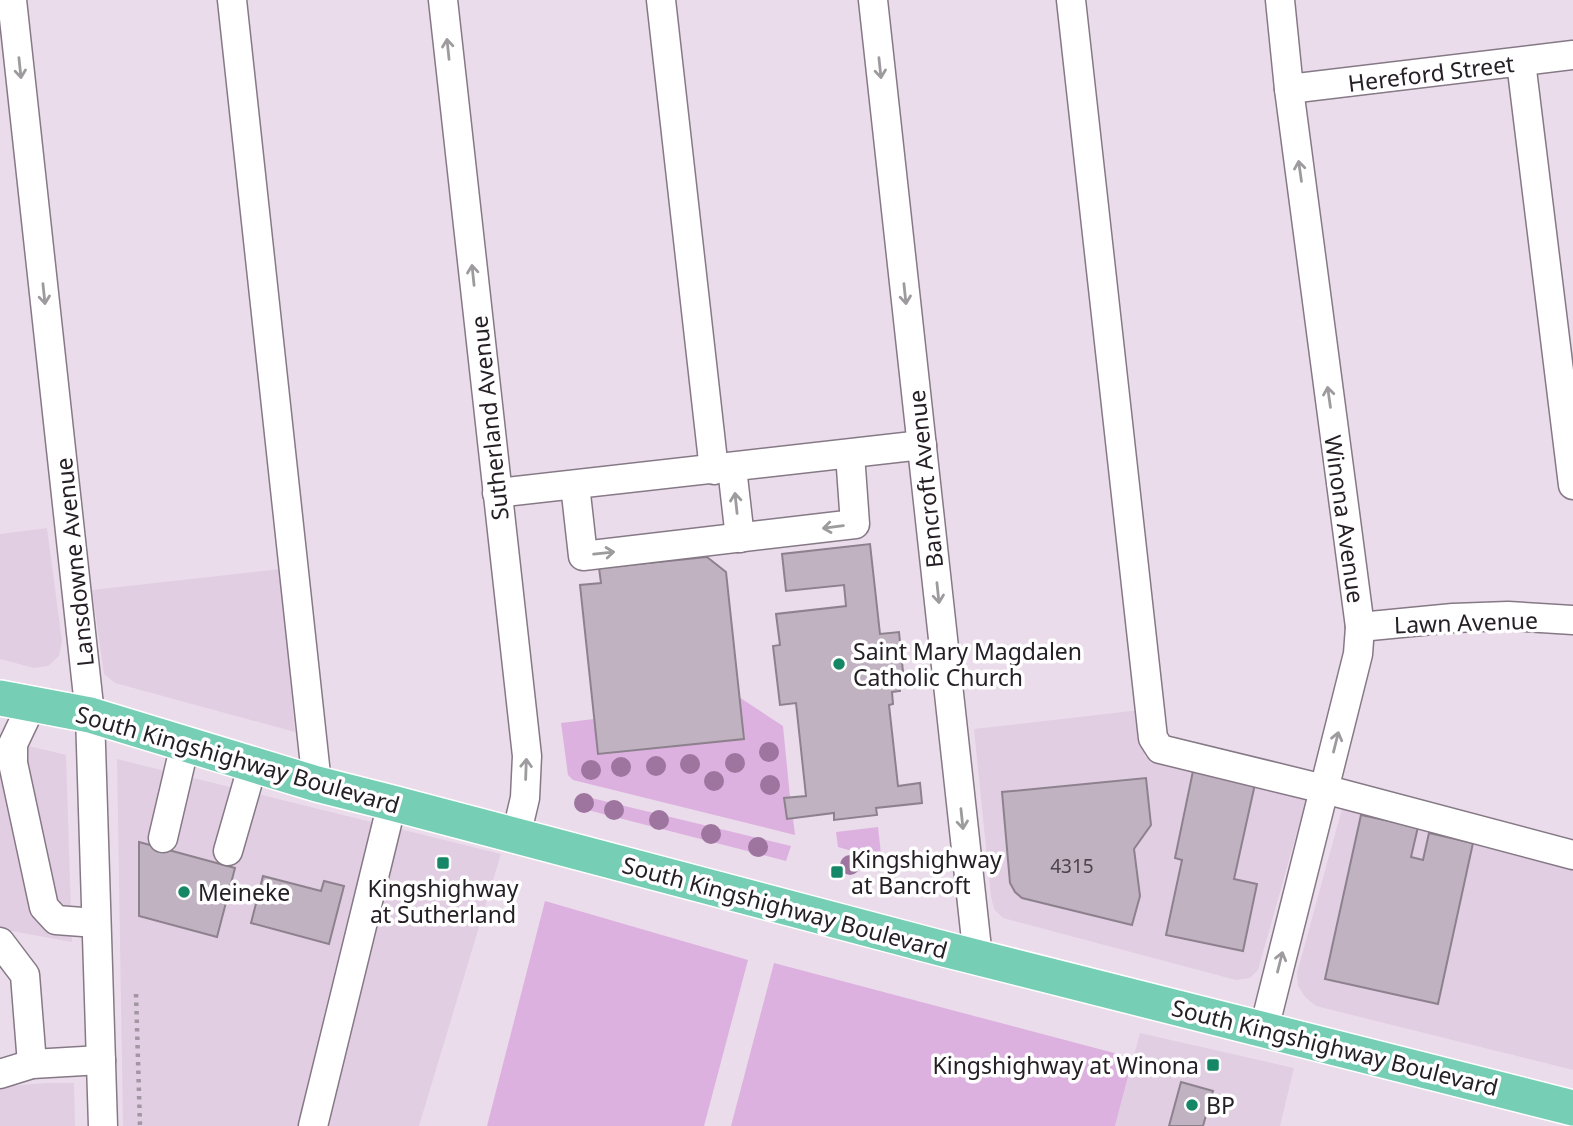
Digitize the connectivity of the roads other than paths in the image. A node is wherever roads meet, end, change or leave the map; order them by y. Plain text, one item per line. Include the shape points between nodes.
1 (12, 0) edge
2 (232, 0) edge
3 (443, 0) edge
4 (661, 0) edge
5 (873, 0) edge
6 (1072, 0) edge
7 (1280, 0) edge
8 (1573, 55) edge
9 (1521, 62) junction
10 (1289, 89) junction
11 (922, 445) junction
12 (850, 454) junction
13 (723, 469) junction
14 (575, 485) junction
15 (1573, 485) edge
16 (497, 493) junction
17 (740, 538) junction
18 (1573, 620) edge
19 (1360, 627) junction
20 (16, 701) edge
21 (90, 716) junction
22 (185, 744) junction
23 (253, 764) junction
24 (317, 784) junction
25 (1324, 789) junction
26 (392, 803) junction
27 (516, 836) junction
28 (163, 838) dead end
29 (228, 851) dead end
30 (1573, 855) edge
31 (96, 923) junction
32 (0, 942) edge
33 (978, 958) junction
34 (1264, 1029) junction
35 (100, 1060) junction
36 (32, 1063) junction
37 (0, 1074) edge
38 (1573, 1108) edge
39 (103, 1126) edge
40 (313, 1126) edge

1 -> 21 street, Lansdowne Avenue
2 - 24 street
16 -> 3 street, Sutherland Avenue
4 - 13 street
5 -> 11 street, Bancroft Avenue
6 - 25 street via 1153,738 1160,749
7 - 10 street, Winona Avenue
8 - 9 street, Hereford Street
9 - 10 street, Hereford Street
9 - 15 street
19 -> 10 street, Winona Avenue
11 - 12 street
11 -> 33 street, Bancroft Avenue
12 - 13 street
12 -> 17 street via 855,524
13 - 14 street
17 -> 13 street
14 - 16 street
14 -> 17 street via 583,556
27 -> 16 street, Sutherland Avenue via 525,798 527,755
18 - 19 street, Lawn Avenue via 1508,616
25 -> 19 street, Winona Avenue via 1358,654
20 - 21 main road, South Kingshighway Boulevard
20 - 31 street via 13,763 44,907 56,920
21 - 22 main road, South Kingshighway Boulevard
21 - 31 street, Lansdowne Avenue
22 - 23 main road, South Kingshighway Boulevard
22 - 28 street
23 - 24 main road, South Kingshighway Boulevard
23 - 29 street
24 - 26 main road, South Kingshighway Boulevard
25 - 30 street
34 -> 25 street, Winona Avenue
26 - 27 main road, South Kingshighway Boulevard
26 - 40 street
27 - 33 main road, South Kingshighway Boulevard
31 - 35 street, Lansdowne Avenue
32 - 36 street via 25,975
33 - 34 main road, South Kingshighway Boulevard
34 - 38 main road, South Kingshighway Boulevard
35 - 36 street
35 - 39 street, Lansdowne Avenue
36 - 37 street

